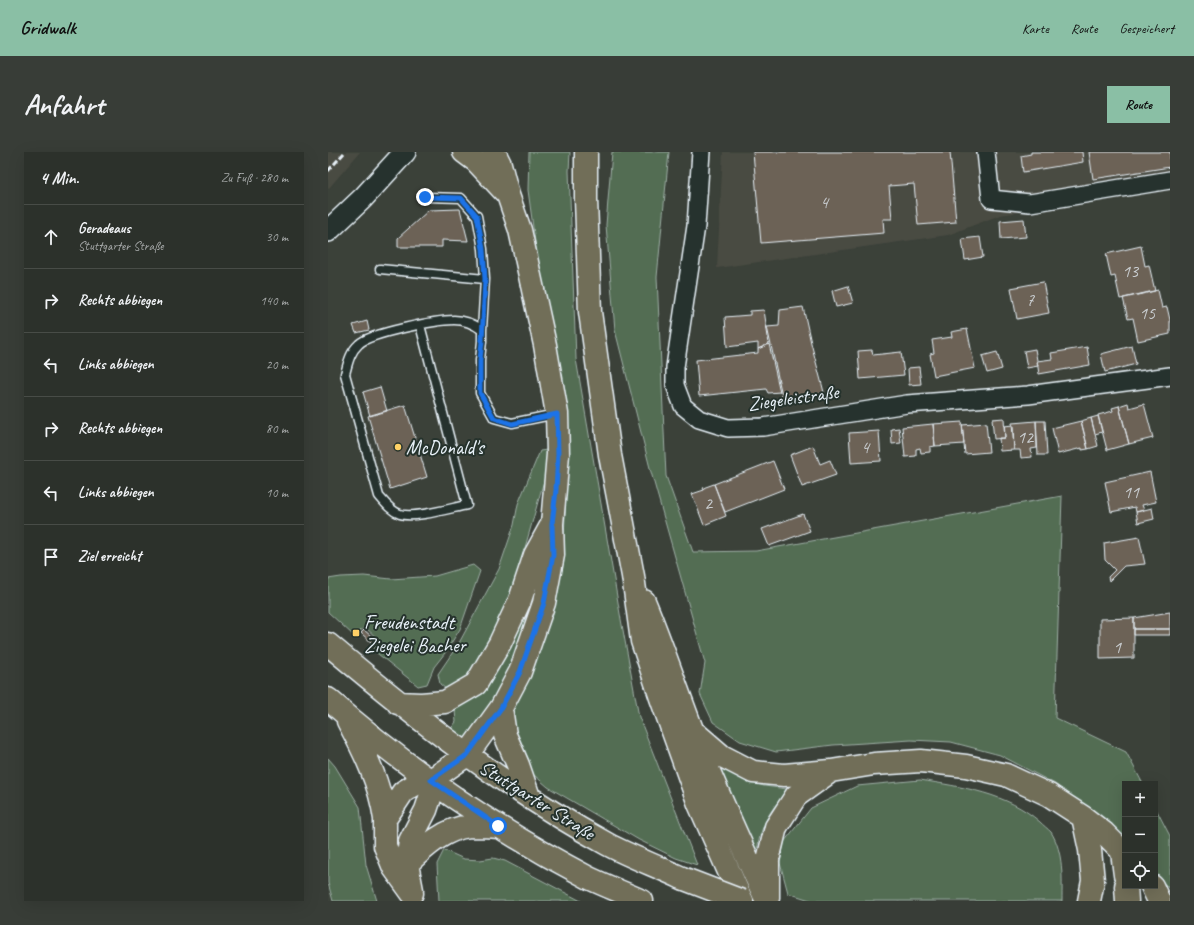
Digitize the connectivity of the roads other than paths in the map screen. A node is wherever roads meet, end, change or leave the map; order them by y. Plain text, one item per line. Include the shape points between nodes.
1 (405, 152) edge
2 (464, 152) edge
3 (494, 152) edge
4 (586, 152) edge
5 (701, 152) edge
6 (986, 152) edge
7 (1170, 180) edge
8 (508, 195) junction
9 (425, 197) dead end
10 (328, 231) edge
11 (380, 269) dead end
12 (485, 279) junction
13 (420, 325) junction
14 (482, 330) junction
15 (1170, 376) edge
16 (557, 414) junction
17 (552, 524) junction
18 (633, 576) junction
19 (328, 644) edge
20 (328, 699) edge
21 (398, 704) junction
22 (501, 708) junction
23 (345, 714) junction
24 (693, 731) junction
25 (467, 755) junction
26 (831, 771) junction
27 (431, 780) junction
28 (529, 797) junction
29 (1083, 817) junction
30 (386, 819) junction
31 (498, 826) junction
32 (1122, 851) edge
33 (407, 864) junction
34 (1126, 889) edge
35 (1153, 889) edge
36 (414, 897) edge
37 (642, 901) edge
38 (742, 901) edge
39 (767, 901) edge
40 (1089, 901) edge
41 (1127, 901) edge
42 (1159, 901) edge

1 - 10 street via 363,198
2 - 8 main road
3 - 8 main road
4 - 18 main road via 590,312 610,455
5 - 15 street, Ziegeleistraße via 696,226 675,367 675,385 683,406 699,419 728,428 763,427 907,404 1028,395
6 - 7 street via 991,199 1030,203
8 - 16 main road via 520,230
9 - 12 lane via 461,198 477,216
11 - 12 lane
12 - 14 lane
13 - 13 lane via 385,332 359,343 350,356 345,374 379,496 390,508 399,514 409,516 467,505
13 - 14 lane via 454,320 473,323
14 - 16 lane via 480,393 494,418 512,424
16 - 17 main road via 558,454
17 - 21 main road via 534,555 520,600 500,643 476,684 445,702
17 - 22 main road via 553,555 544,603 520,672
18 - 24 main road via 658,634
18 - 38 main road via 642,640 661,698 700,804
19 - 21 main road, Stuttgarter Straße
20 - 23 main road, Stuttgarter Straße
21 - 25 main road, Stuttgarter Straße
22 - 25 main road
22 - 28 main road via 505,735
23 - 27 main road, Stuttgarter Straße
23 - 30 main road via 377,781
24 - 26 main road via 722,756 754,772 784,775
24 - 39 main road via 724,808
25 - 27 main road
25 - 28 main road, Stuttgarter Straße
26 - 29 main road via 874,764 920,761 966,766 1006,775 1049,795
26 - 39 main road via 796,796 776,828 768,860
27 - 30 main road via 416,784 403,792
27 - 31 main road, Stuttgarter Straße
27 - 33 main road via 431,795 410,841
28 - 38 main road, Stuttgarter Straße, bridge via 608,844 682,878
29 - 32 main road
29 - 40 main road via 1093,881
30 - 36 main road via 385,846 394,868
31 - 33 main road via 468,826 447,832
31 - 37 main road, Stuttgarter Straße via 590,878
33 - 36 main road
34 - 41 main road
35 - 42 main road

